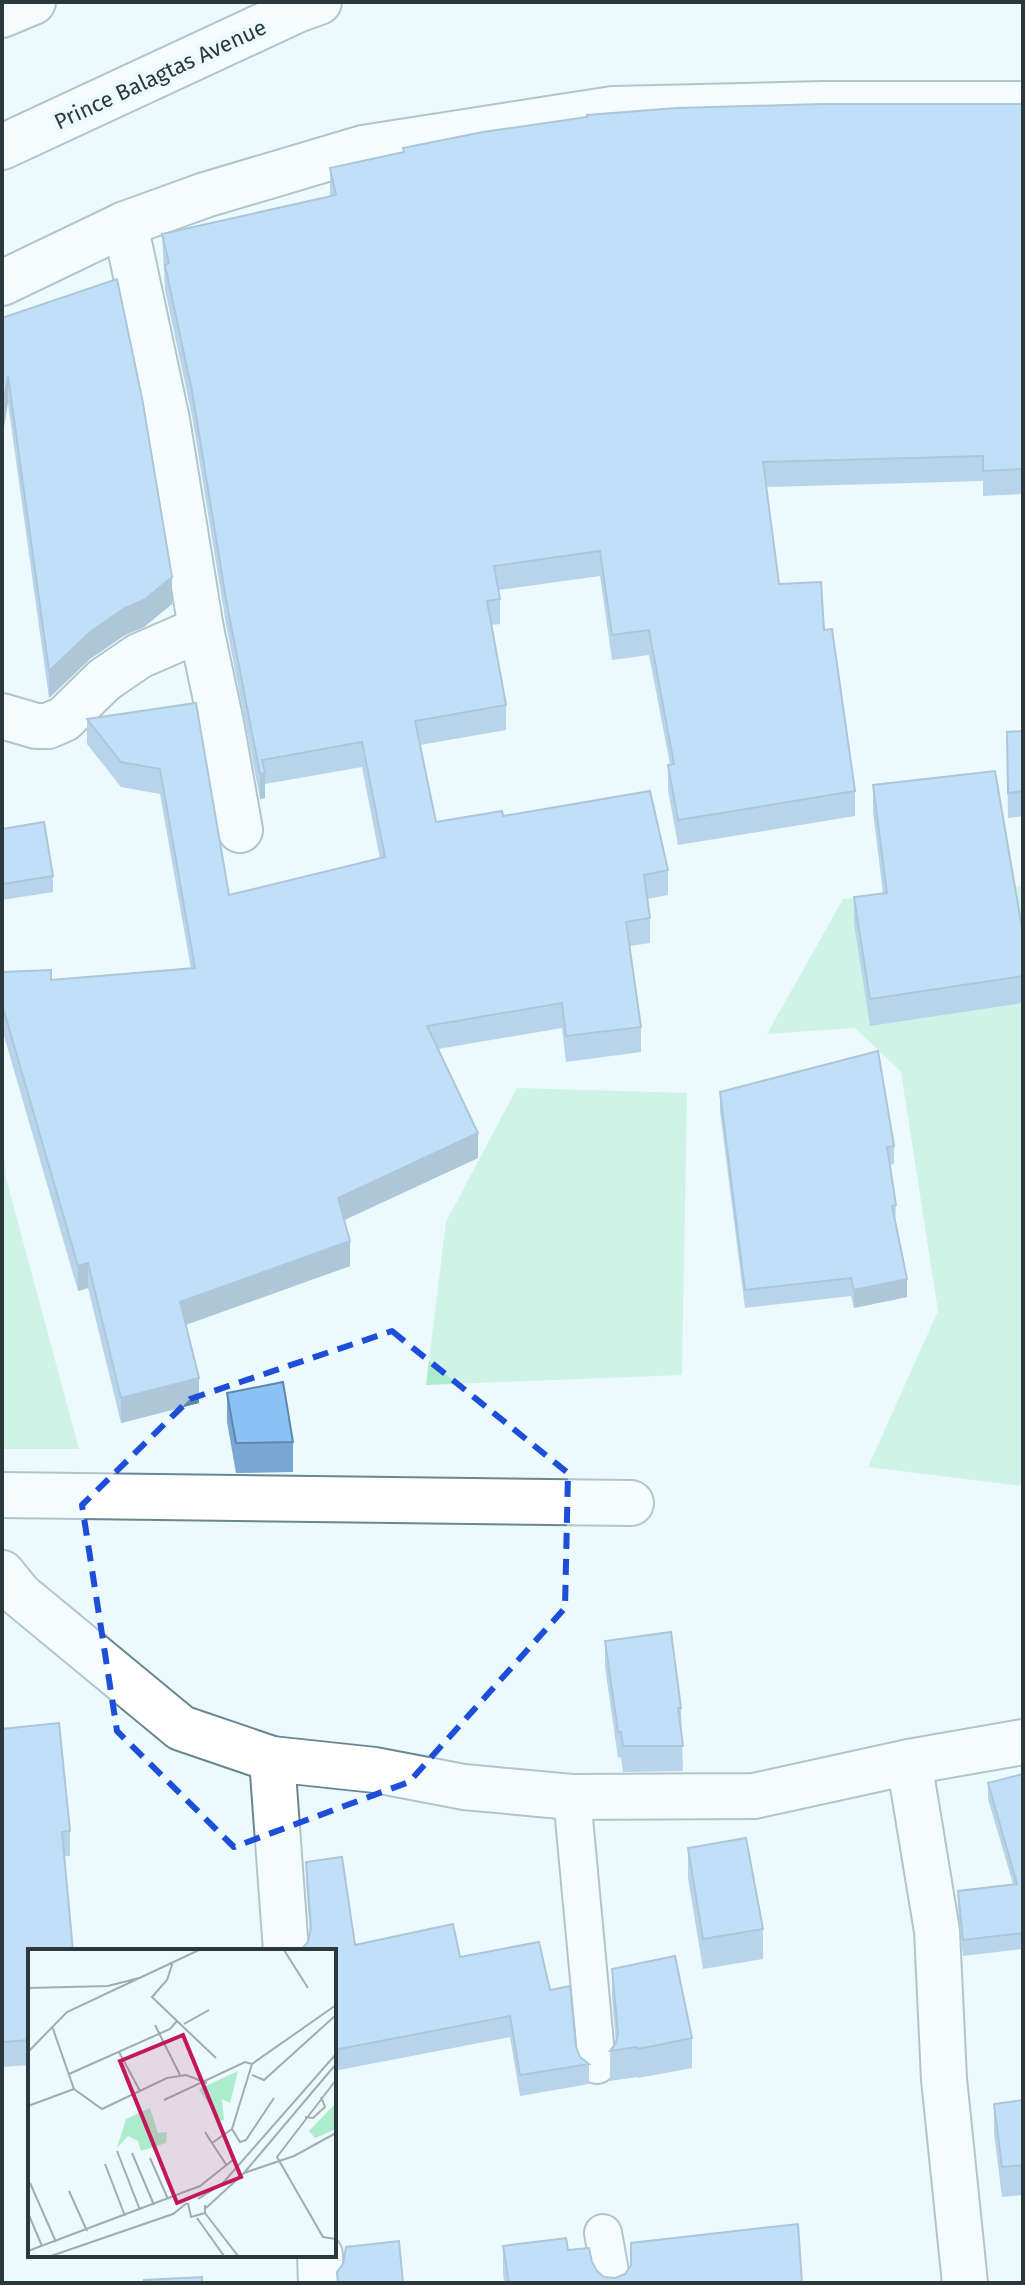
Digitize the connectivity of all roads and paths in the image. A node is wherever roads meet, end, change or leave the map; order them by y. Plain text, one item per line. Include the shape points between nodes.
1 (33, 2) edge
2 (319, 2) edge
3 (2, 15) edge
4 (1023, 104) edge
5 (2, 147) edge
6 (125, 224) junction
7 (2, 283) edge
8 (201, 629) junction
9 (5, 721) edge
10 (240, 830) dead end
11 (2, 1495) edge
12 (631, 1503) dead end
13 (2, 1573) edge
14 (1023, 1742) edge
15 (272, 1759) junction
16 (909, 1762) junction
17 (572, 1797) junction
18 (286, 1949) edge
19 (597, 2065) dead end
20 (603, 2233) dead end
21 (320, 2257) edge
22 (321, 2283) edge
23 (612, 2283) edge
24 (965, 2283) edge

1 - 3 street
2 - 5 street, Prince Balagtas Avenue
4 - 6 street via 613,109 363,148
6 - 7 street
6 - 8 street via 167,420
8 - 9 street via 139,656 104,680 64,719 48,726
8 - 10 street
11 - 12 street
13 - 15 street via 20,1595 181,1728
14 - 16 street
15 - 17 street
15 - 18 street
16 - 17 street via 754,1796
16 - 24 street via 937,1931 944,2079
17 - 19 lane
20 - 23 lane
21 - 22 street

